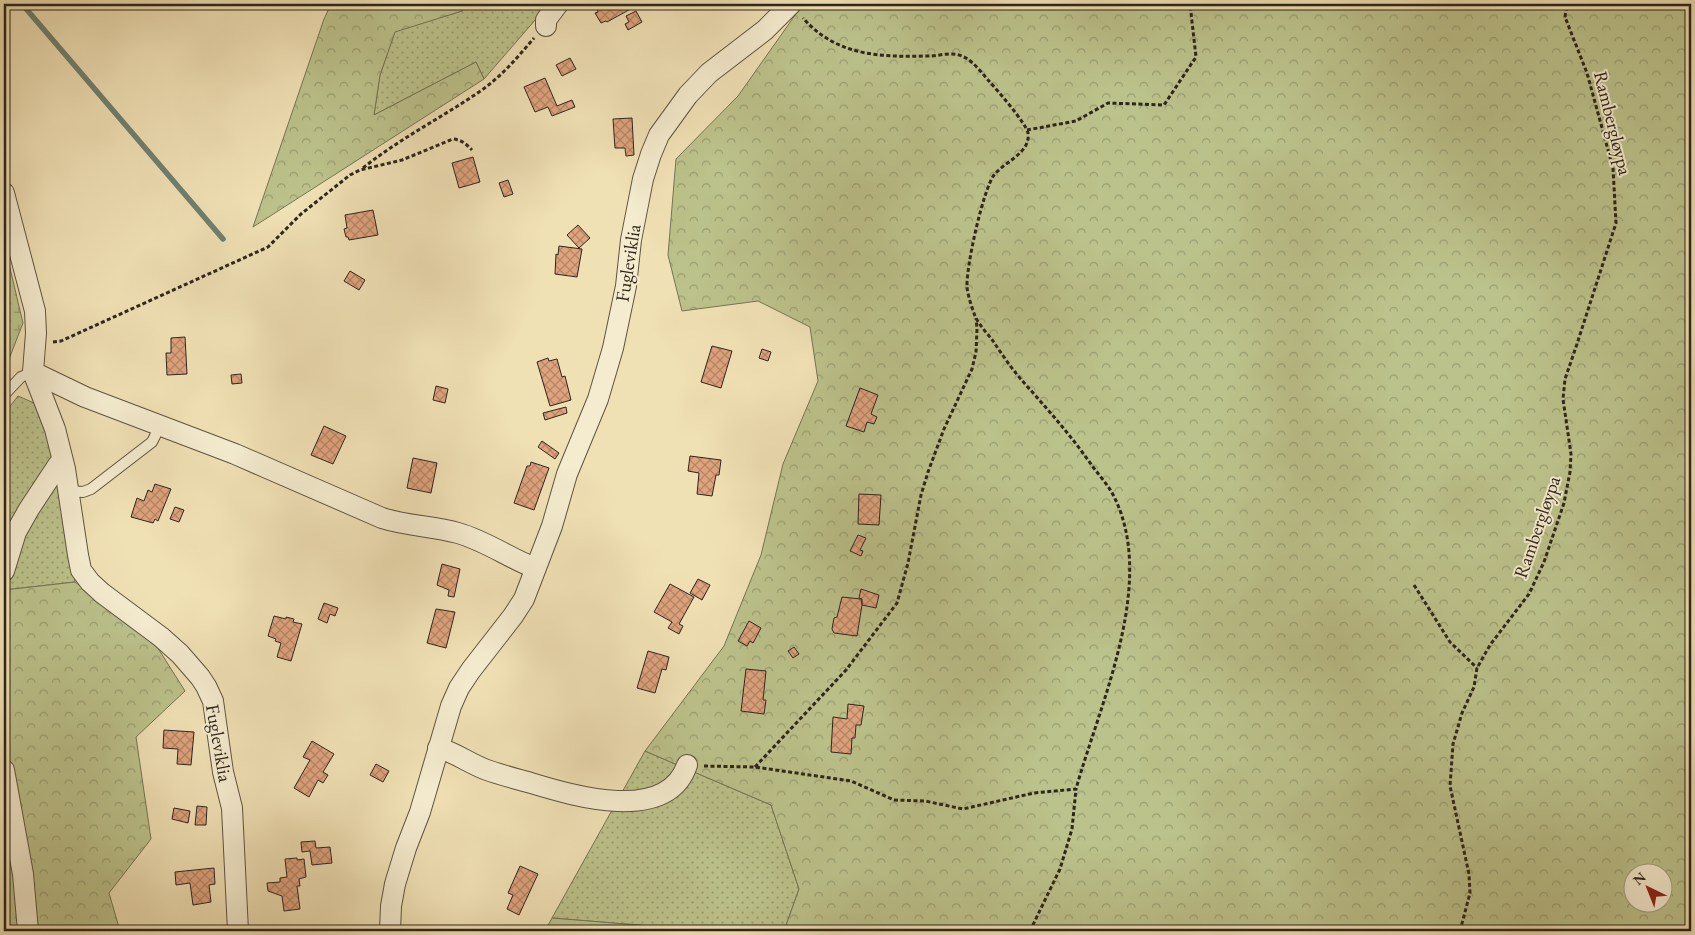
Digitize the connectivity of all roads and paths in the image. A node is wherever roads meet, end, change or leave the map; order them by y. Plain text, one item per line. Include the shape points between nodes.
1 (558, 4) edge
2 (1190, 4) edge
3 (1567, 4) edge
4 (796, 9) edge
5 (546, 26) joint
6 (1027, 130) junction
7 (472, 150) dead end
8 (360, 170) junction
9 (4, 193) edge
10 (976, 317) junction
11 (35, 346) junction
12 (33, 372) junction
13 (4, 395) edge
14 (160, 426) junction
15 (62, 463) junction
16 (69, 491) junction
17 (535, 568) junction
18 (4, 571) edge
19 (1414, 585) dead end
20 (1477, 668) junction
21 (438, 748) junction
22 (687, 765) joint
23 (755, 767) junction
24 (4, 770) edge
25 (1076, 789) junction
26 (1460, 930) edge
27 (28, 931) edge
28 (238, 931) edge
29 (390, 931) edge
30 (1030, 931) edge
31 (1466, 931) edge

1 - 5 street via 546,20
2 - 6 path via 1196,57 1164,105 1108,103 1076,121
3 - 20 path, Rambergløypa via 1565,17 1587,73 1613,168 1616,223 1564,379 1563,399 1571,454 1564,503 1544,562 1529,594 1490,645
4 - 6 path via 826,38 866,54 956,54 967,58
4 - 17 street, Fugleviklia via 709,73 658,135 637,206 626,286 607,371
5 - 8 path via 516,60 479,92
6 - 10 path via 1028,140 1024,147 993,177 984,200 967,289
7 - 8 path via 466,143 453,139 402,160
8 - 11 path via 326,193 268,247 61,341
9 - 11 street, Fugleviklia via 35,311
10 - 23 path via 976,352 972,369 928,472 896,603 846,670
10 - 25 path via 1019,378 1072,437 1111,492 1126,528 1130,579 1125,619 1106,700
11 - 12 street, Fugleviklia
12 - 13 lane via 21,377
12 - 14 street via 85,397
12 - 15 street, Fugleviklia via 55,429
14 - 16 lane via 152,442 91,489
14 - 17 street via 235,454 382,518 458,533
15 - 16 street, Fugleviklia
15 - 18 street via 16,532
16 - 28 street, Fugleviklia via 79,563 85,577 161,636 196,672 210,693 232,808
17 - 21 street, Fugleviklia via 531,584 517,610 459,688
19 - 20 path via 1450,642
20 - 26 path, Rambergløypa via 1474,687 1453,744 1451,766 1450,786 1469,874 1470,893
21 - 22 street via 488,771 594,800 640,800 657,796 677,784
21 - 29 street, Fugleviklia via 395,884
22 - 23 path
23 - 25 path via 851,781 894,800 925,801 963,809 1034,793
24 - 27 street via 23,874
25 - 30 path via 1072,829 1062,861
26 - 31 path

